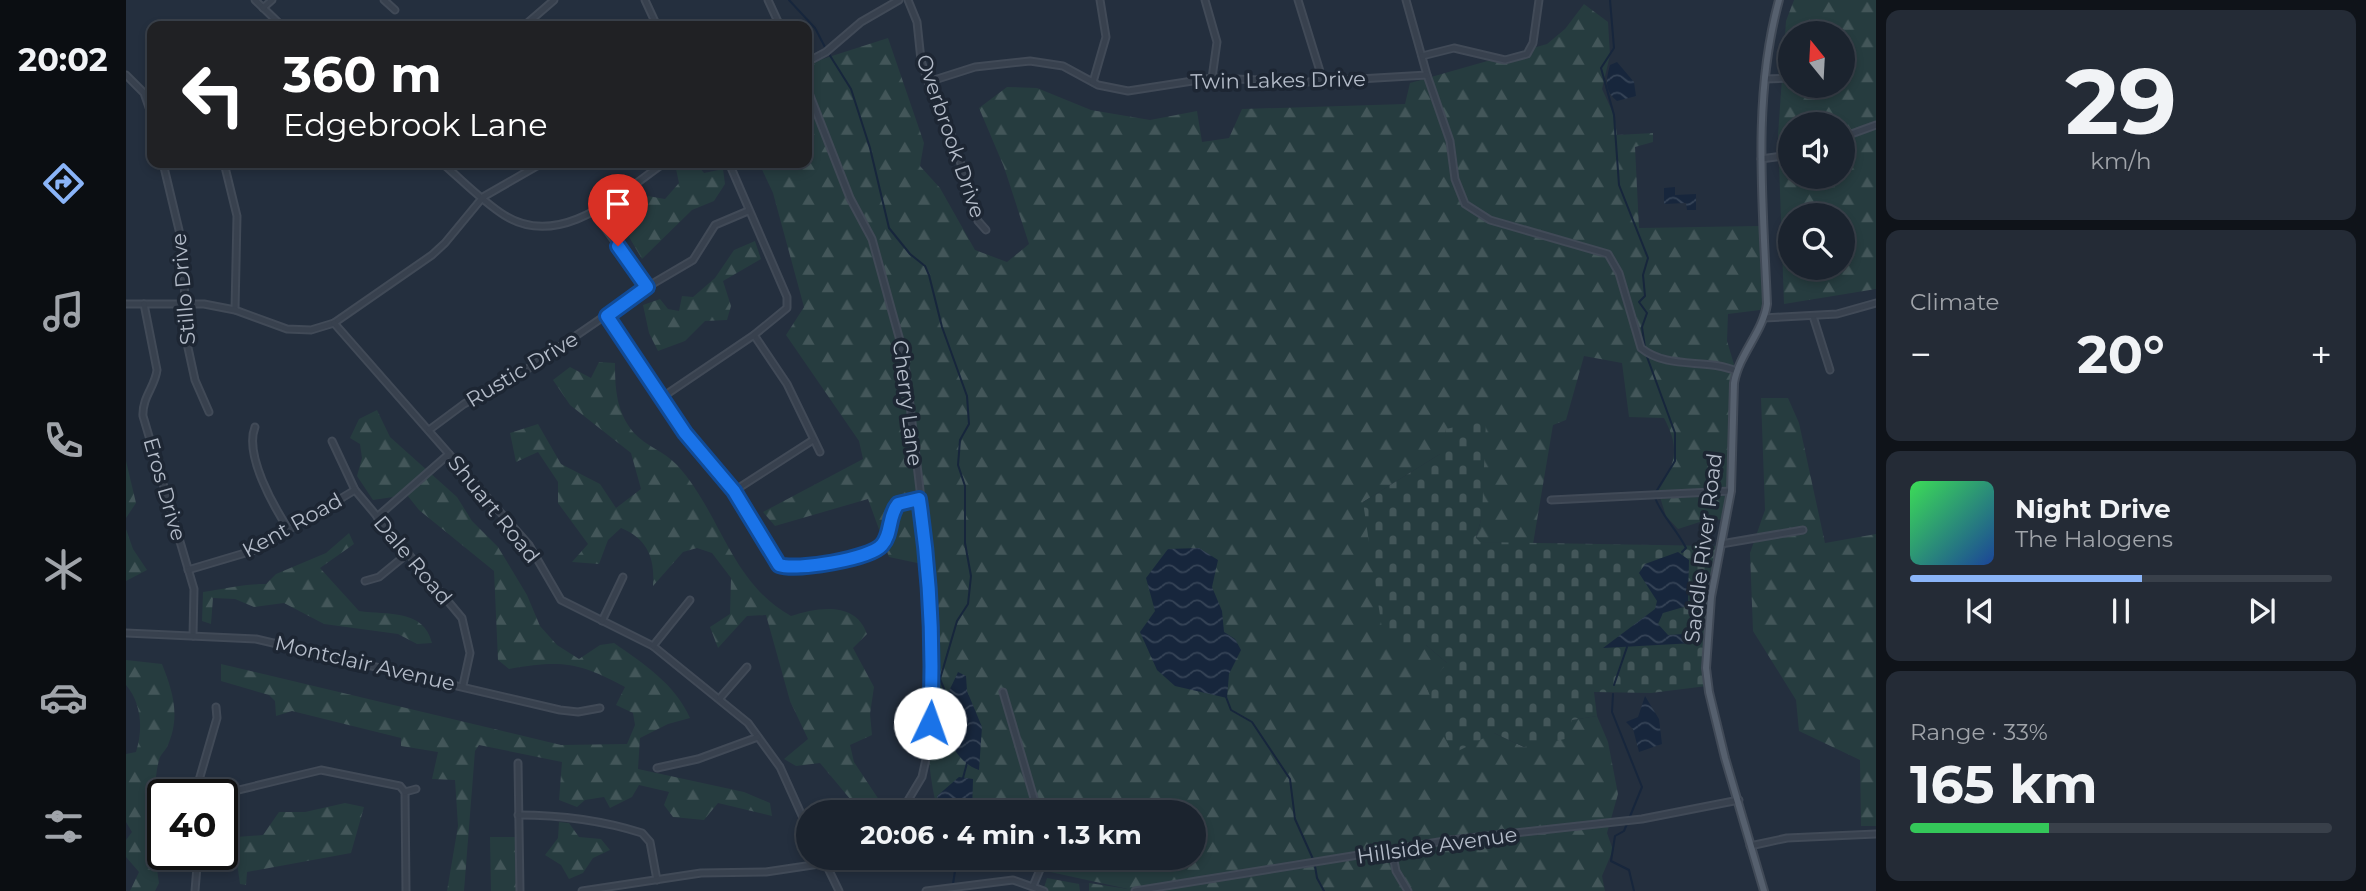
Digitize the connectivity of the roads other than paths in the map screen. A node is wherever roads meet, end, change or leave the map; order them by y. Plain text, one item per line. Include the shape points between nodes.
1 (256, 0) edge
2 (272, 0) edge
3 (384, 0) edge
4 (554, 0) edge
5 (645, 0) edge
6 (768, 0) edge
7 (899, 0) edge
8 (908, 0) edge
9 (1100, 0) edge
10 (1205, 0) edge
11 (1298, 0) edge
12 (1406, 0) edge
13 (1538, 0) edge
14 (1779, 0) edge
15 (263, 8) junction
16 (395, 10) dead end
17 (277, 21) edge
18 (530, 21) edge
19 (655, 21) edge
20 (778, 21) edge
21 (1422, 56) junction
22 (812, 59) edge
23 (126, 75) edge
24 (1427, 75) junction
25 (1212, 78) junction
26 (1778, 78) edge
27 (1765, 79) junction
28 (1324, 81) junction
29 (928, 82) junction
30 (1093, 82) junction
31 (812, 101) edge
32 (147, 102) edge
33 (1876, 125) edge
34 (1855, 133) edge
35 (1778, 157) edge
36 (1761, 159) junction
37 (164, 168) edge
38 (225, 168) edge
39 (448, 168) edge
40 (533, 168) edge
41 (657, 168) edge
42 (731, 168) edge
43 (483, 197) junction
44 (748, 211) junction
45 (594, 212) junction
46 (986, 230) dead end
47 (647, 287) junction
48 (184, 303) junction
49 (1876, 303) edge
50 (126, 304) edge
51 (144, 304) junction
52 (235, 310) junction
53 (607, 316) junction
54 (1812, 316) junction
55 (1764, 318) junction
56 (334, 323) junction
57 (754, 335) junction
58 (1830, 370) dead end
59 (1736, 371) junction
60 (661, 398) junction
61 (209, 412) dead end
62 (255, 427) dead end
63 (429, 430) junction
64 (814, 440) junction
65 (332, 441) dead end
66 (820, 452) dead end
67 (449, 454) junction
68 (355, 490) junction
69 (734, 491) junction
70 (1731, 491) junction
71 (919, 499) junction
72 (1551, 500) dead end
73 (377, 517) junction
74 (289, 530) junction
75 (1803, 530) dead end
76 (1721, 544) junction
77 (407, 554) junction
78 (188, 570) junction
79 (623, 577) dead end
80 (365, 581) dead end
81 (690, 600) dead end
82 (602, 621) junction
83 (126, 633) edge
84 (193, 636) junction
85 (653, 646) junction
86 (747, 667) dead end
87 (463, 685) junction
88 (1003, 692) dead end
89 (720, 698) junction
90 (216, 707) dead end
91 (600, 708) dead end
92 (758, 737) junction
93 (517, 763) dead end
94 (657, 768) dead end
95 (199, 779) edge
96 (416, 789) dead end
97 (238, 790) edge
98 (405, 792) junction
99 (908, 800) edge
100 (1034, 800) edge
101 (1739, 800) junction
102 (796, 802) edge
103 (518, 815) junction
104 (1876, 834) edge
105 (1750, 846) junction
106 (1392, 850) junction
107 (796, 869) edge
108 (199, 870) edge
109 (830, 870) edge
110 (1040, 870) edge
111 (657, 880) junction
112 (1033, 886) junction
113 (946, 889) edge
114 (195, 891) edge
115 (406, 891) edge
116 (520, 891) edge
117 (582, 891) edge
118 (839, 891) edge
119 (926, 891) edge
120 (1044, 891) edge
121 (1135, 891) edge
122 (1408, 891) edge
123 (1764, 891) edge

1 - 15 street
2 - 15 street
3 - 16 street
4 - 18 street
5 - 19 street
6 - 20 street
7 - 22 street
8 - 29 street, Overbrook Drive via 917,22
9 - 30 street via 1106,37
10 - 25 street via 1217,42
11 - 28 street
12 - 21 street
13 - 21 street via 1533,43 1527,54 1505,60 1454,48
14 - 27 main road, Saddle River Road
15 - 17 street
21 - 24 street
23 - 32 street
24 - 28 street, Twin Lakes Drive
24 - 59 street via 1465,204 1489,220 1608,254 1619,274 1641,348 1658,358
25 - 28 street, Twin Lakes Drive
25 - 30 street, Twin Lakes Drive via 1128,90
26 - 27 street
27 - 36 main road, Saddle River Road
29 - 30 street, Twin Lakes Drive via 975,67 1030,61 1063,66
29 - 46 street, Overbrook Drive via 954,141 978,221
31 - 71 street, Cherry Lane via 850,198 872,239 900,334
33 - 34 street
35 - 36 street
36 - 55 main road, Saddle River Road
37 - 48 street, Stillo Drive via 184,251
38 - 52 street via 237,216
39 - 43 street
40 - 43 street
41 - 45 street
42 - 44 street
43 - 45 street via 507,217 534,224 567,223
43 - 56 street via 432,255
44 - 47 street, Rustic Drive via 715,225 693,260
44 - 57 street via 788,302 781,315
45 - 47 street
47 - 53 street, Rustic Drive
48 - 51 street
48 - 52 street
48 - 61 street, Stillo Drive via 195,380
49 - 54 street
50 - 51 street
51 - 78 street, Eros Drive via 157,370 142,405
52 - 56 street via 288,329 312,330
53 - 60 street
53 - 63 street, Rustic Drive
54 - 55 street
54 - 58 street
55 - 59 main road, Saddle River Road
56 - 63 street, Shuart Road
57 - 60 street
57 - 64 street via 787,384
59 - 70 main road, Saddle River Road
60 - 69 street
62 - 74 street via 253,439 266,494
63 - 67 street, Shuart Road
64 - 66 street
64 - 69 street
65 - 68 street, Dale Road
67 - 73 street
67 - 82 street, Shuart Road via 529,545 561,600
68 - 73 street, Dale Road
68 - 74 street, Kent Road
69 - 71 street via 774,561 787,568 874,551 885,540 898,504
70 - 72 street
70 - 76 main road, Saddle River Road
71 - 99 street, Cherry Lane via 930,574 933,668 928,750 922,777
73 - 77 street, Dale Road
74 - 78 street, Kent Road via 256,550
75 - 76 street
76 - 101 main road, Saddle River Road via 1711,597 1706,668
77 - 80 street via 379,577
77 - 87 street, Dale Road via 462,618 470,653
78 - 84 street, Eros Drive via 194,589
79 - 82 street
81 - 85 street
82 - 85 street, Shuart Road
83 - 84 street, Montclair Avenue
84 - 87 street, Montclair Avenue via 256,639
85 - 89 street, Shuart Road
86 - 89 street
87 - 91 street, Montclair Avenue via 560,710
88 - 100 street
89 - 92 street, Shuart Road
90 - 95 street
92 - 94 street
92 - 102 street, Shuart Road via 780,767
93 - 103 street
96 - 98 street
97 - 98 street via 321,770 400,786
98 - 115 street
101 - 105 main road, Saddle River Road
101 - 106 street, Hillside Avenue via 1625,822
103 - 111 street via 586,818 642,832 650,842
103 - 116 street
104 - 105 street via 1787,838
105 - 123 main road, Saddle River Road
106 - 121 street, Hillside Avenue
106 - 122 street via 1396,872
107 - 111 street
108 - 114 street
109 - 118 street
110 - 112 street
111 - 117 street
112 - 113 street via 1007,880
112 - 120 street
113 - 119 street

